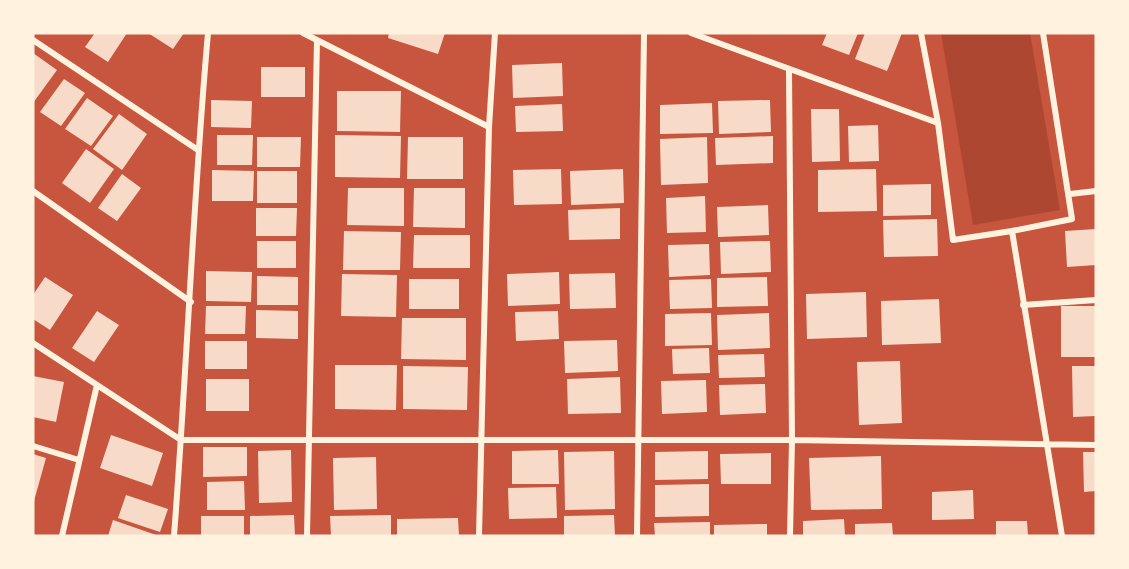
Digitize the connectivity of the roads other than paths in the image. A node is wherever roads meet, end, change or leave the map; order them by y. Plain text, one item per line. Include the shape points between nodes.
1 (208, 33) edge
2 (303, 33) edge
3 (495, 33) edge
4 (644, 33) edge
5 (691, 33) edge
6 (921, 33) edge
7 (1043, 33) edge
8 (33, 40) edge
9 (317, 40) junction
10 (789, 70) junction
11 (938, 123) junction
12 (489, 127) junction
13 (198, 150) junction
14 (1096, 191) edge
15 (33, 192) edge
16 (1070, 194) junction
17 (1012, 231) junction
18 (1096, 300) edge
19 (190, 302) junction
20 (1023, 305) junction
21 (33, 343) edge
22 (97, 385) junction
23 (482, 439) junction
24 (638, 439) junction
25 (181, 440) junction
26 (310, 440) junction
27 (792, 440) junction
28 (1047, 444) junction
29 (1096, 445) edge
30 (33, 446) edge
31 (79, 460) junction
32 (62, 536) edge
33 (174, 536) edge
34 (307, 536) edge
35 (479, 536) edge
36 (637, 536) edge
37 (790, 536) edge
38 (1062, 536) edge

1 - 13 street
2 - 9 street
3 - 12 street
4 - 24 street
5 - 10 street
6 - 11 street
7 - 16 street
8 - 13 street
9 - 12 street
9 - 26 street
10 - 11 street
10 - 27 street
11 - 17 street via 953,240
12 - 23 street
13 - 19 street
14 - 16 street
15 - 19 street
16 - 17 street via 1072,219
17 - 20 street
18 - 20 street
19 - 25 street
20 - 28 street
21 - 22 street
22 - 25 street
22 - 31 street
23 - 24 street
23 - 26 street
23 - 35 street
24 - 27 street
24 - 36 street
25 - 26 street
25 - 33 street
26 - 34 street
27 - 28 street
27 - 37 street
28 - 29 street
28 - 38 street
30 - 31 street
31 - 32 street

